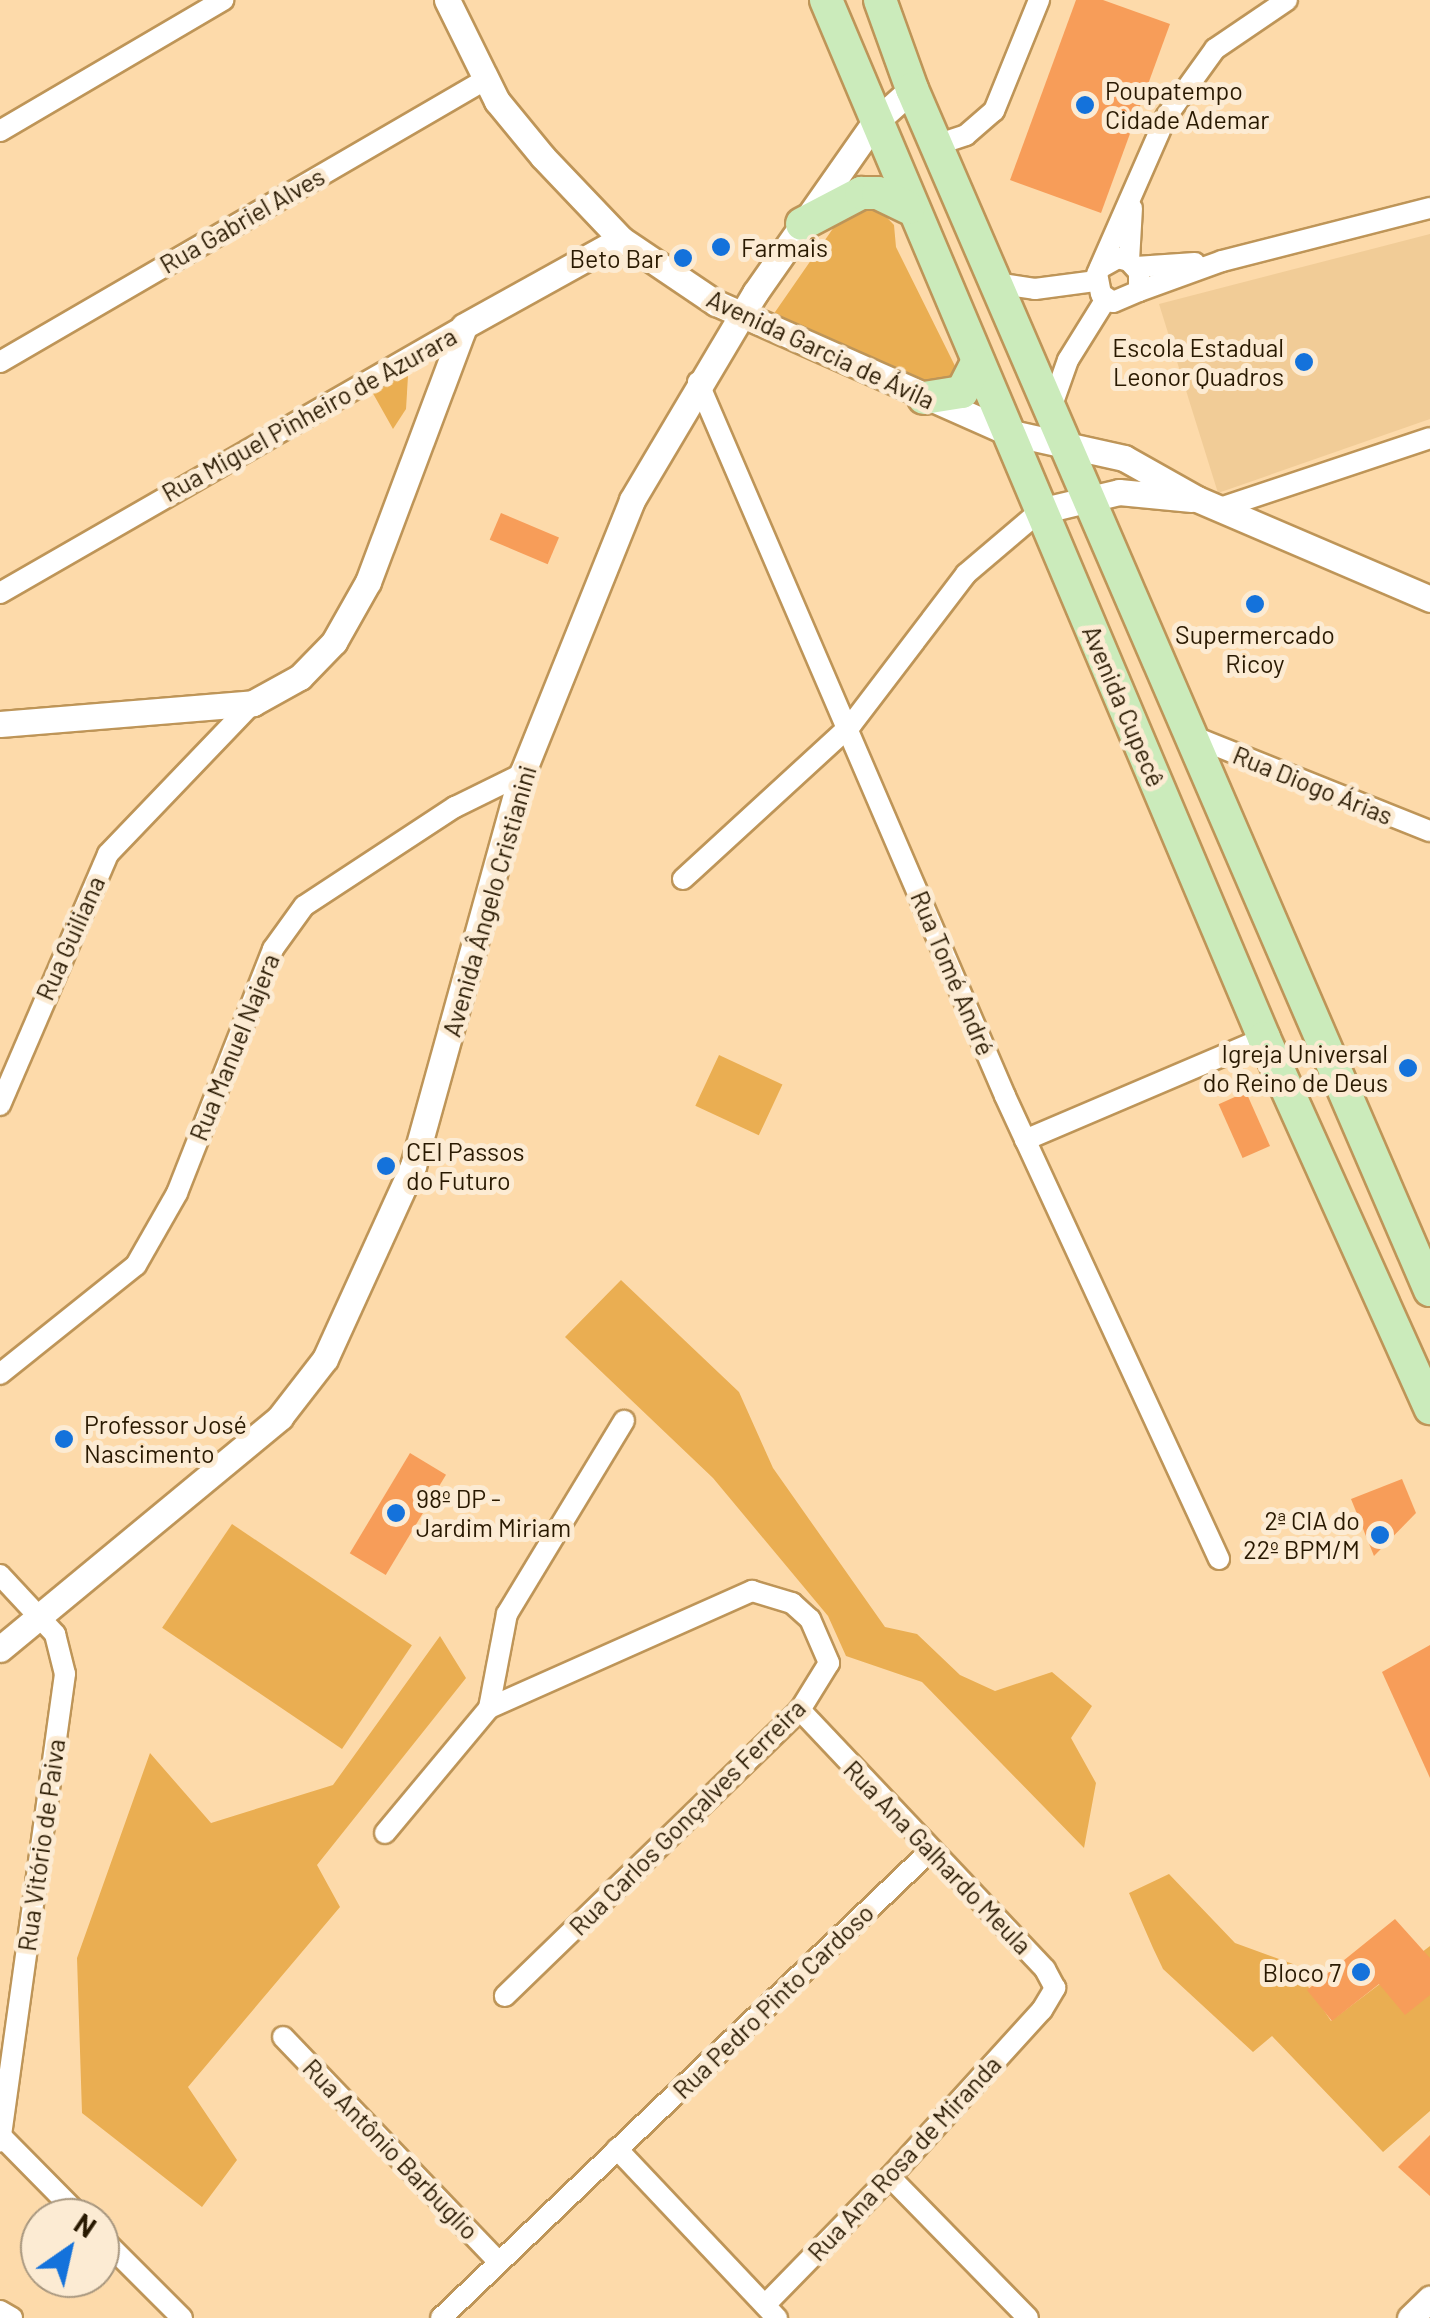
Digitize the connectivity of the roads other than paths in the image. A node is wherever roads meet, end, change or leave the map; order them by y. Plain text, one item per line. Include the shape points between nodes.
1 (223, 0) edge
2 (447, 0) edge
3 (826, 0) edge
4 (880, 0) edge
5 (1039, 0) edge
6 (1286, 0) edge
7 (486, 80) junction
8 (912, 89) junction
9 (874, 124) junction
10 (0, 130) edge
11 (939, 144) junction
12 (1133, 194) junction
13 (909, 208) junction
14 (1430, 208) edge
15 (802, 224) junction
16 (621, 238) junction
17 (1222, 261) junction
18 (1133, 264) junction
19 (996, 282) junction
20 (1101, 283) junction
21 (1138, 291) junction
22 (741, 316) junction
23 (464, 326) junction
24 (0, 362) edge
25 (976, 365) junction
26 (698, 382) junction
27 (924, 398) junction
28 (1051, 408) junction
29 (1007, 432) junction
30 (1430, 438) edge
31 (1067, 446) junction
32 (1090, 496) junction
33 (1208, 504) junction
34 (1040, 511) junction
35 (0, 594) edge
36 (1430, 600) edge
37 (253, 704) junction
38 (0, 724) edge
39 (851, 725) junction
40 (1197, 738) junction
41 (522, 774) junction
42 (1430, 831) edge
43 (683, 879) dead end
44 (1264, 1038) junction
45 (0, 1105) edge
46 (1026, 1140) junction
47 (1430, 1290) edge
48 (0, 1374) edge
49 (1430, 1408) edge
50 (624, 1421) dead end
51 (1219, 1560) dead end
52 (0, 1575) edge
53 (39, 1616) junction
54 (0, 1649) edge
55 (489, 1708) junction
56 (800, 1710) junction
57 (385, 1833) dead end
58 (929, 1852) junction
59 (505, 1996) dead end
60 (1042, 2010) joint
61 (283, 2037) dead end
62 (0, 2138) edge
63 (617, 2149) junction
64 (890, 2177) junction
65 (62, 2198) edge
66 (120, 2256) edge
67 (499, 2262) junction
68 (1430, 2299) edge
69 (0, 2311) edge
70 (771, 2311) edge
71 (12, 2318) edge
72 (182, 2318) edge
73 (441, 2318) edge
74 (1028, 2318) edge
75 (1410, 2318) edge

1 - 10 street
2 - 7 street, Avenida Garcia de Ávila
3 - 9 main road, Avenida Cupecê
4 - 8 main road, Avenida Cupecê
5 - 11 street via 994,111 966,135
6 - 12 street via 1242,25 1188,82
7 - 16 street, Avenida Garcia de Ávila via 543,157
7 - 24 street, Rua Gabriel Alves
8 - 9 street, Avenida Ângelo Cristianini
8 - 11 main road, Avenida Cupecê
9 - 13 main road, Avenida Cupecê
9 - 15 street, Avenida Ângelo Cristianini
11 - 19 main road, Avenida Cupecê
12 - 18 street
12 - 20 street
13 - 15 main road via 878,193 860,193
13 - 25 main road, Avenida Cupecê
14 - 17 street
15 - 22 street, Avenida Ângelo Cristianini
16 - 22 street, Avenida Garcia de Ávila
16 - 23 street, Rua Miguel Pinheiro de Azurara
17 - 18 street
17 - 21 street
18 - 20 street via 1118,258
18 - 21 street
19 - 20 street via 1035,288
19 - 28 main road, Avenida Cupecê
20 - 21 street via 1128,301
20 - 28 street
22 - 26 street, Avenida Ângelo Cristianini
22 - 27 street, Avenida Garcia de Ávila
23 - 35 street, Rua Miguel Pinheiro de Azurara
23 - 37 street via 354,612 317,662
25 - 27 main road via 962,392
25 - 29 main road, Avenida Cupecê
26 - 39 street, Rua Tomé André
26 - 41 street, Avenida Ângelo Cristianini via 632,500
27 - 29 street, Avenida Garcia de Ávila
28 - 31 main road, Avenida Cupecê
29 - 31 street, Avenida Garcia de Ávila
29 - 34 main road, Avenida Cupecê
30 - 33 street
31 - 32 main road, Avenida Cupecê
31 - 33 street, Avenida Garcia de Ávila via 1124,458
32 - 33 street, Avenida Garcia de Ávila
32 - 34 street, Avenida Garcia de Ávila
32 - 40 main road, Avenida Cupecê
33 - 36 street, Avenida Garcia de Ávila
34 - 39 street via 966,574
34 - 44 main road, Avenida Cupecê
37 - 38 street
37 - 45 street, Rua Guiliana via 108,854
39 - 43 street
39 - 46 street, Rua Tomé André
40 - 42 street, Rua Diogo Árias
40 - 47 main road, Avenida Cupecê
41 - 48 street, Rua Manuel Najera via 440,816 304,906 273,949 177,1192 136,1265
41 - 53 street, Avenida Ângelo Cristianini via 422,1136 325,1359 280,1417
44 - 46 street
44 - 49 main road, Avenida Cupecê
46 - 51 street, Rua Tomé André
50 - 55 street via 508,1614
52 - 53 street, Rua Vitório de Paiva
53 - 54 street, Avenida Ângelo Cristianini
53 - 62 street, Rua Vitório de Paiva via 55,1634 65,1674
55 - 56 street, Rua Carlos Gonçalves Ferreira via 752,1591 792,1602 823,1639 830,1663
55 - 57 street
56 - 58 street, Rua Ana Galhardo Meula
56 - 59 street, Rua Carlos Gonçalves Ferreira
58 - 60 street, Rua Ana Galhardo Meula via 1045,1969 1055,1988
58 - 63 street, Rua Pedro Pinto Cardoso
60 - 64 street, Rua Ana Rosa de Miranda
61 - 67 street, Rua Antônio Barbuglio
62 - 65 street
63 - 67 street, Rua Pedro Pinto Cardoso
63 - 70 street
64 - 70 street, Rua Ana Rosa de Miranda
64 - 74 street
66 - 72 street
67 - 73 street, Rua Pedro Pinto Cardoso
68 - 75 street
69 - 71 street

